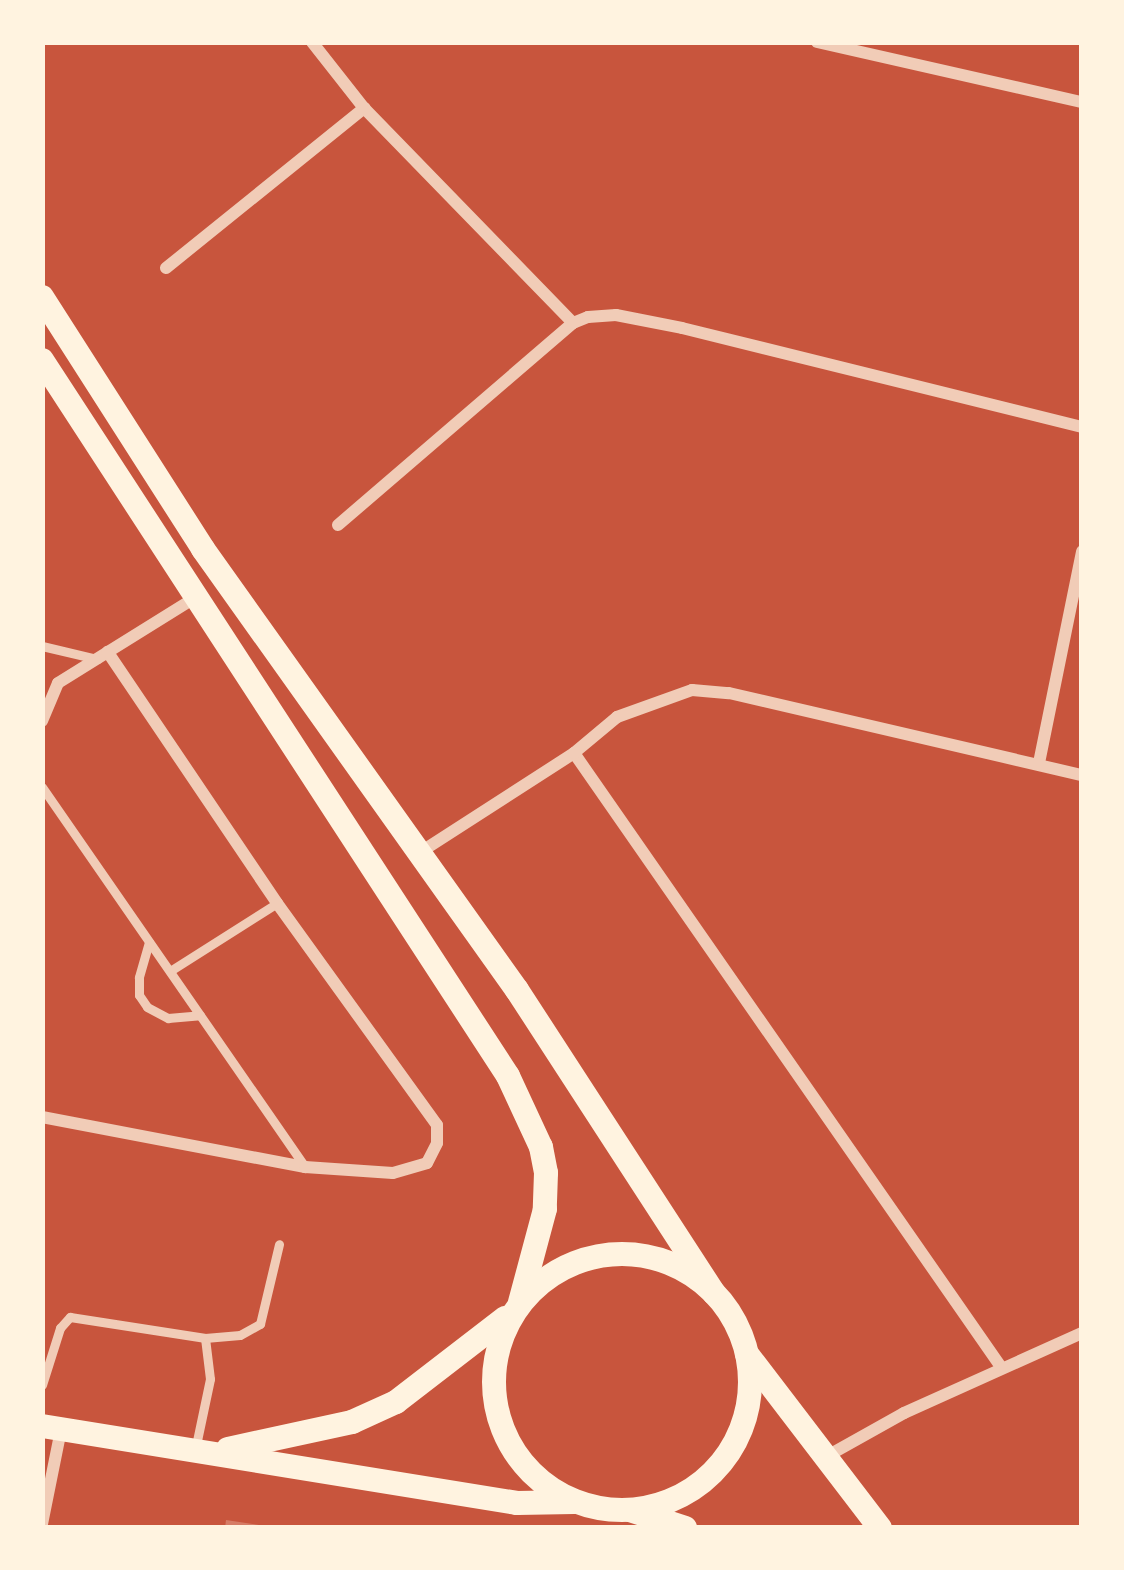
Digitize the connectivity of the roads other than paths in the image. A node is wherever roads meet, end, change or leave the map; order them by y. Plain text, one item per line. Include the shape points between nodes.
1 (312, 42) edge
2 (818, 42) edge
3 (1082, 102) edge
4 (364, 108) junction
5 (166, 268) dead end
6 (42, 296) edge
7 (573, 323) junction
8 (42, 360) edge
9 (1082, 427) edge
10 (338, 525) dead end
11 (1082, 551) edge
12 (193, 599) junction
13 (42, 646) edge
14 (102, 655) junction
15 (42, 721) edge
16 (574, 753) junction
17 (1039, 763) junction
18 (1082, 775) edge
19 (42, 787) edge
20 (418, 854) junction
21 (277, 903) junction
22 (149, 942) junction
23 (170, 971) junction
24 (200, 1015) junction
25 (42, 1117) edge
26 (305, 1167) junction
27 (278, 1244) dead end
28 (714, 1293) junction
29 (516, 1308) junction
30 (1082, 1333) edge
31 (205, 1338) junction
32 (747, 1354) junction
33 (1001, 1366) junction
34 (42, 1384) edge
35 (52, 1428) edge
36 (204, 1451) junction
37 (829, 1455) junction
38 (576, 1502) junction
39 (628, 1510) junction
40 (42, 1524) edge
41 (685, 1528) edge
42 (880, 1528) edge

1 - 4 street
2 - 3 street
4 - 5 street
4 - 7 street
6 - 20 main road via 203,548
7 - 9 street via 616,315 682,328
7 - 10 street
8 - 12 main road
11 - 17 street
12 - 14 street
12 - 29 main road via 508,1076 533,1129 546,1173 545,1209
13 - 14 lane
14 - 15 street via 58,683
14 - 21 street
16 - 17 street via 617,717 692,690
16 - 20 street
16 - 33 street
17 - 18 street
19 - 22 lane
20 - 28 main road via 517,990
21 - 23 lane
21 - 26 street via 436,1125 434,1155 418,1168
22 - 23 lane
22 - 24 lane via 139,978 147,1007 168,1018
23 - 24 lane
24 - 26 lane
25 - 26 street
27 - 31 lane via 260,1324
28 - 29 main road via 685,1270 615,1253 563,1269
28 - 32 main road
29 - 36 main road via 446,1368 367,1415
29 - 38 main road via 497,1348 500,1423 517,1456
30 - 33 street
31 - 34 lane via 70,1317
31 - 36 lane
32 - 37 main road
32 - 39 main road via 750,1391 724,1460 664,1503
33 - 37 street
35 - 36 main road
35 - 40 street
36 - 38 main road via 517,1503
37 - 42 main road
38 - 39 main road
39 - 41 main road

